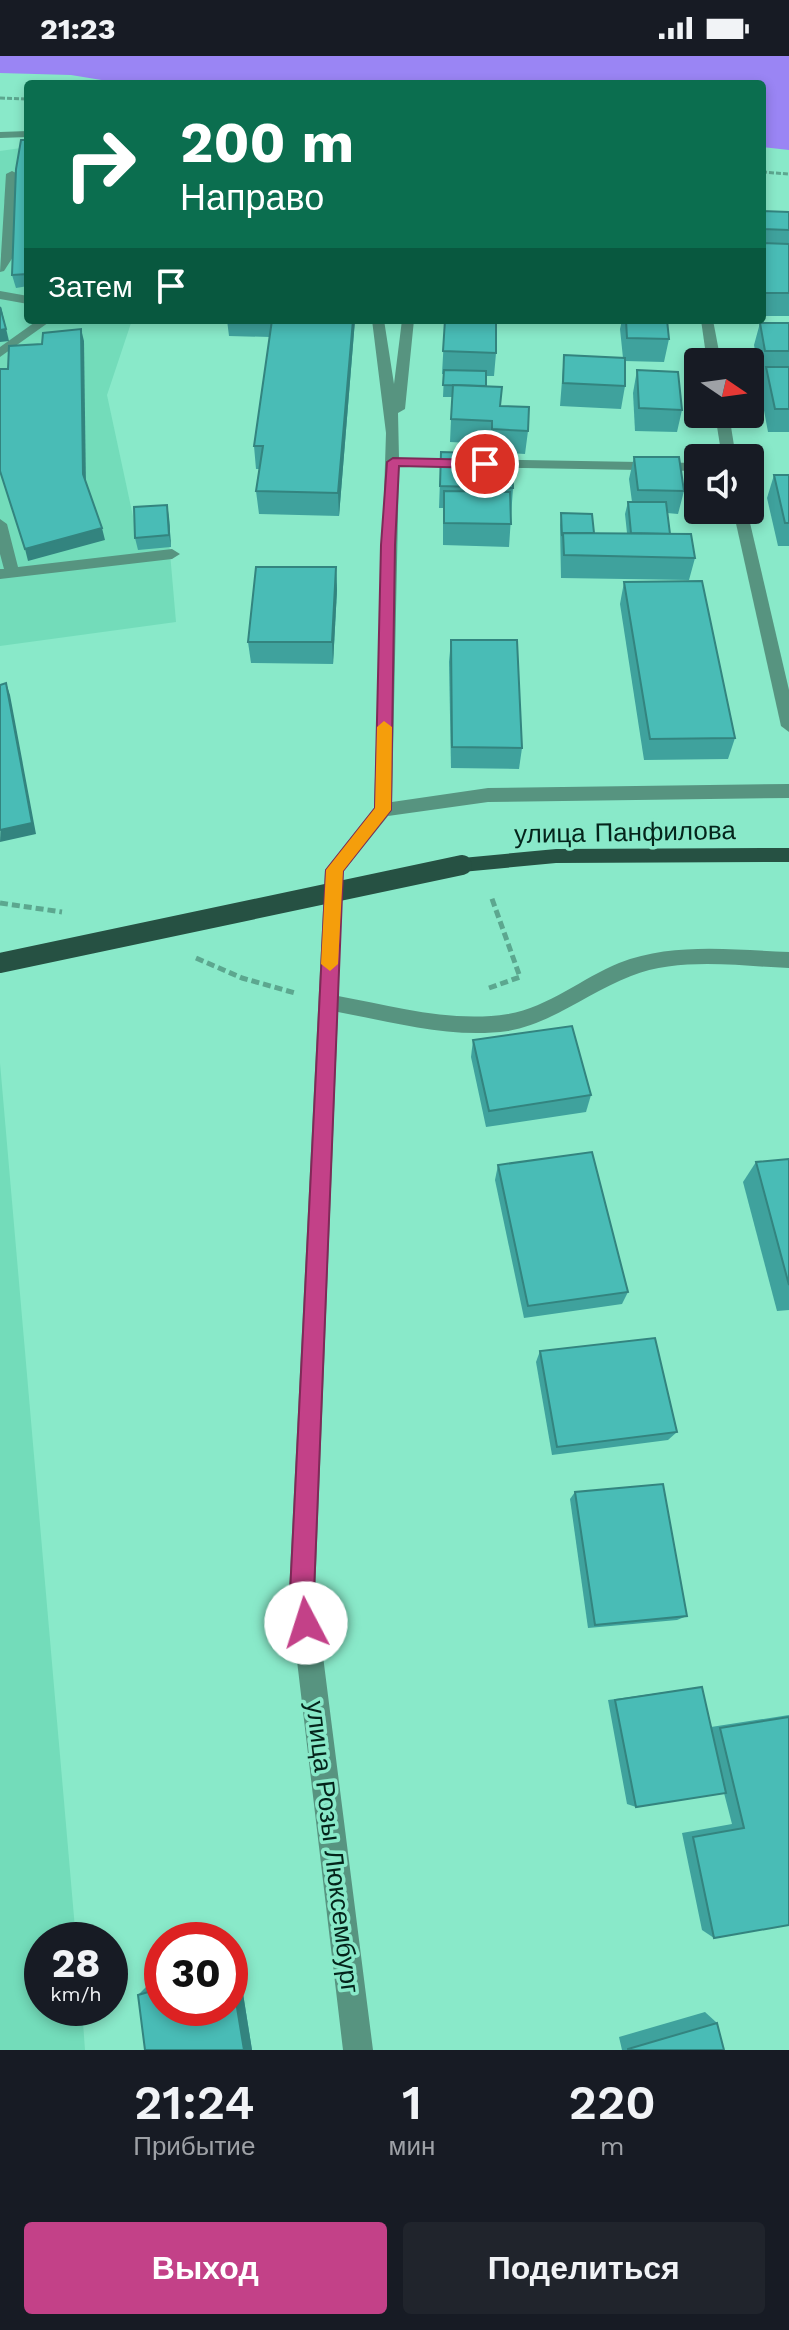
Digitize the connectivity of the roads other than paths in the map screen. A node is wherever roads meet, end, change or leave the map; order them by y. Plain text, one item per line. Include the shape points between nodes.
1 (24, 134) edge
2 (0, 135) edge
3 (12, 174) edge
4 (0, 268) edge
5 (0, 295) edge
6 (24, 299) edge
7 (40, 324) edge
8 (379, 324) edge
9 (407, 324) edge
10 (708, 324) edge
11 (712, 348) edge
12 (0, 353) edge
13 (393, 433) junction
14 (393, 462) junction
15 (684, 467) edge
16 (0, 524) edge
17 (743, 524) edge
18 (172, 554) dead end
19 (6, 573) edge
20 (789, 726) edge
21 (789, 791) edge
22 (383, 810) junction
23 (789, 855) edge
24 (789, 960) edge
25 (0, 963) edge
26 (328, 1002) junction
27 (358, 2050) edge

1 - 2 street
3 - 4 street via 7,257
5 - 6 street
7 - 12 street
8 - 13 street
9 - 13 street
10 - 11 street
13 - 14 street
14 - 15 street
14 - 22 street
16 - 19 street
17 - 20 street
18 - 19 street
21 - 22 street via 488,795
22 - 26 street, улица Розы Люксембург via 334,870
23 - 25 main road, улица Панфилова, bridge via 556,856 462,865
24 - 26 street via 658,958 623,970 569,1001 510,1022 460,1023
26 - 27 street, улица Розы Люксембург via 302,1593

